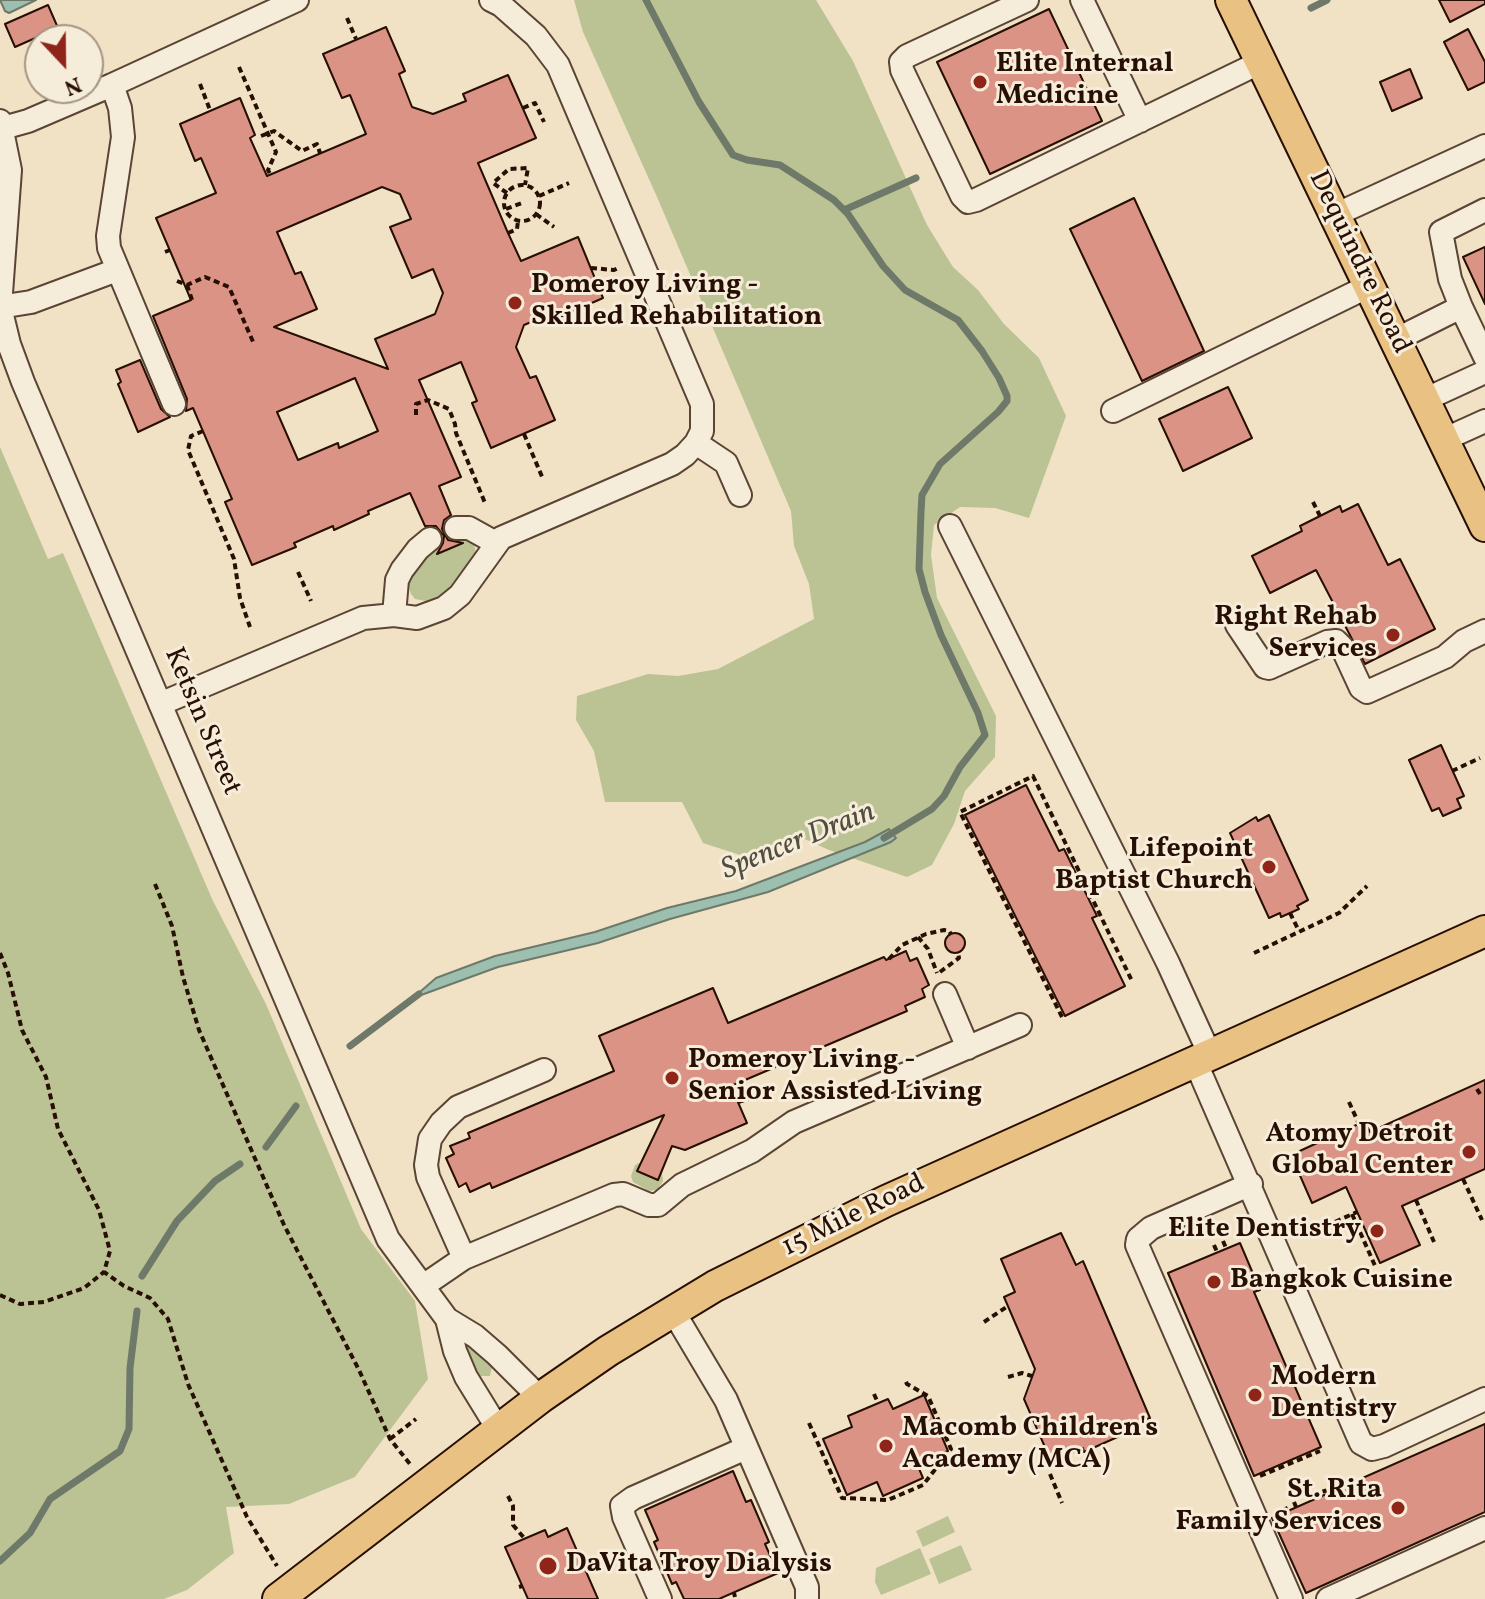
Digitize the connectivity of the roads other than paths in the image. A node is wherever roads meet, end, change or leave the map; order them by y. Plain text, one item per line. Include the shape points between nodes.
1 (297, 0) edge
2 (491, 0) edge
3 (1027, 0) edge
4 (1082, 0) edge
5 (1231, 0) edge
6 (1261, 62) junction
7 (112, 85) junction
8 (1140, 121) junction
9 (1, 124) edge
10 (1485, 146) edge
11 (1485, 210) edge
12 (1335, 215) junction
13 (117, 270) junction
14 (1369, 286) junction
15 (0, 307) edge
16 (1461, 307) junction
17 (1395, 340) junction
18 (1485, 357) edge
19 (1485, 372) edge
20 (1424, 400) junction
21 (174, 404) dead end
22 (1113, 411) dead end
23 (1485, 421) edge
24 (1443, 440) junction
25 (696, 443) junction
26 (740, 495) dead end
27 (950, 526) dead end
28 (1485, 526) edge
29 (456, 528) dead end
30 (430, 539) dead end
31 (496, 543) junction
32 (394, 615) junction
33 (1237, 625) dead end
34 (1485, 631) edge
35 (160, 704) junction
36 (1485, 931) edge
37 (941, 984) road end
38 (1020, 1025) dead end
39 (968, 1048) junction
40 (1202, 1058) junction
41 (544, 1070) dead end
42 (1251, 1184) junction
43 (464, 1258) junction
44 (423, 1286) junction
45 (673, 1311) junction
46 (447, 1319) junction
47 (540, 1398) junction
48 (1485, 1399) edge
49 (498, 1429) junction
50 (746, 1448) junction
51 (1485, 1528) edge
52 (286, 1593) edge
53 (660, 1599) edge
54 (807, 1599) edge
55 (1291, 1599) edge
56 (1328, 1599) edge

1 - 7 street
2 - 25 street via 536,36 558,65 702,404 702,431
3 - 8 street via 901,62 964,199 972,202
4 - 8 street
5 - 6 main road, Dequindre Road
6 - 8 street
6 - 12 main road, Dequindre Road
7 - 9 street via 28,121
7 - 13 street via 123,137 108,236
9 - 15 street, Ketsin Street via 10,170
10 - 12 street
11 - 16 street via 1441,232
12 - 14 main road, Dequindre Road
13 - 15 street via 31,302
13 - 21 street
14 - 17 main road, Dequindre Road
14 - 22 street
15 - 35 street, Ketsin Street via 23,382
16 - 17 street
16 - 18 street
17 - 20 main road, Dequindre Road
19 - 20 street
20 - 24 main road, Dequindre Road
23 - 24 street
24 - 28 main road, Dequindre Road
25 - 26 street via 726,463
25 - 31 street via 672,464
27 - 40 street via 1168,963
29 - 31 street via 469,528
30 - 32 street via 397,580
31 - 32 street via 460,595 444,608 417,618
32 - 35 street via 363,618
33 - 34 street via 1269,668 1336,641 1367,692 1445,657
35 - 44 street, Ketsin Street via 374,1211
36 - 40 main road, 15 Mile Road
37 - 39 street
38 - 39 street
39 - 43 street via 794,1122 752,1151 682,1185 658,1205 618,1194
40 - 42 street
40 - 45 main road, 15 Mile Road via 808,1237
41 - 43 street via 458,1107 430,1139 428,1177
42 - 48 street via 1361,1443 1378,1448
42 - 55 street via 1151,1228 1137,1245
43 - 44 street
44 - 46 street, Ketsin Street
45 - 47 main road, 15 Mile Road
45 - 50 street via 726,1400
46 - 47 street, Ketsin Street via 475,1336
46 - 49 street, Ketsin Street via 466,1377
47 - 49 main road, 15 Mile Road
49 - 52 main road, 15 Mile Road
50 - 53 street via 622,1506
50 - 54 street via 807,1587
51 - 56 street

